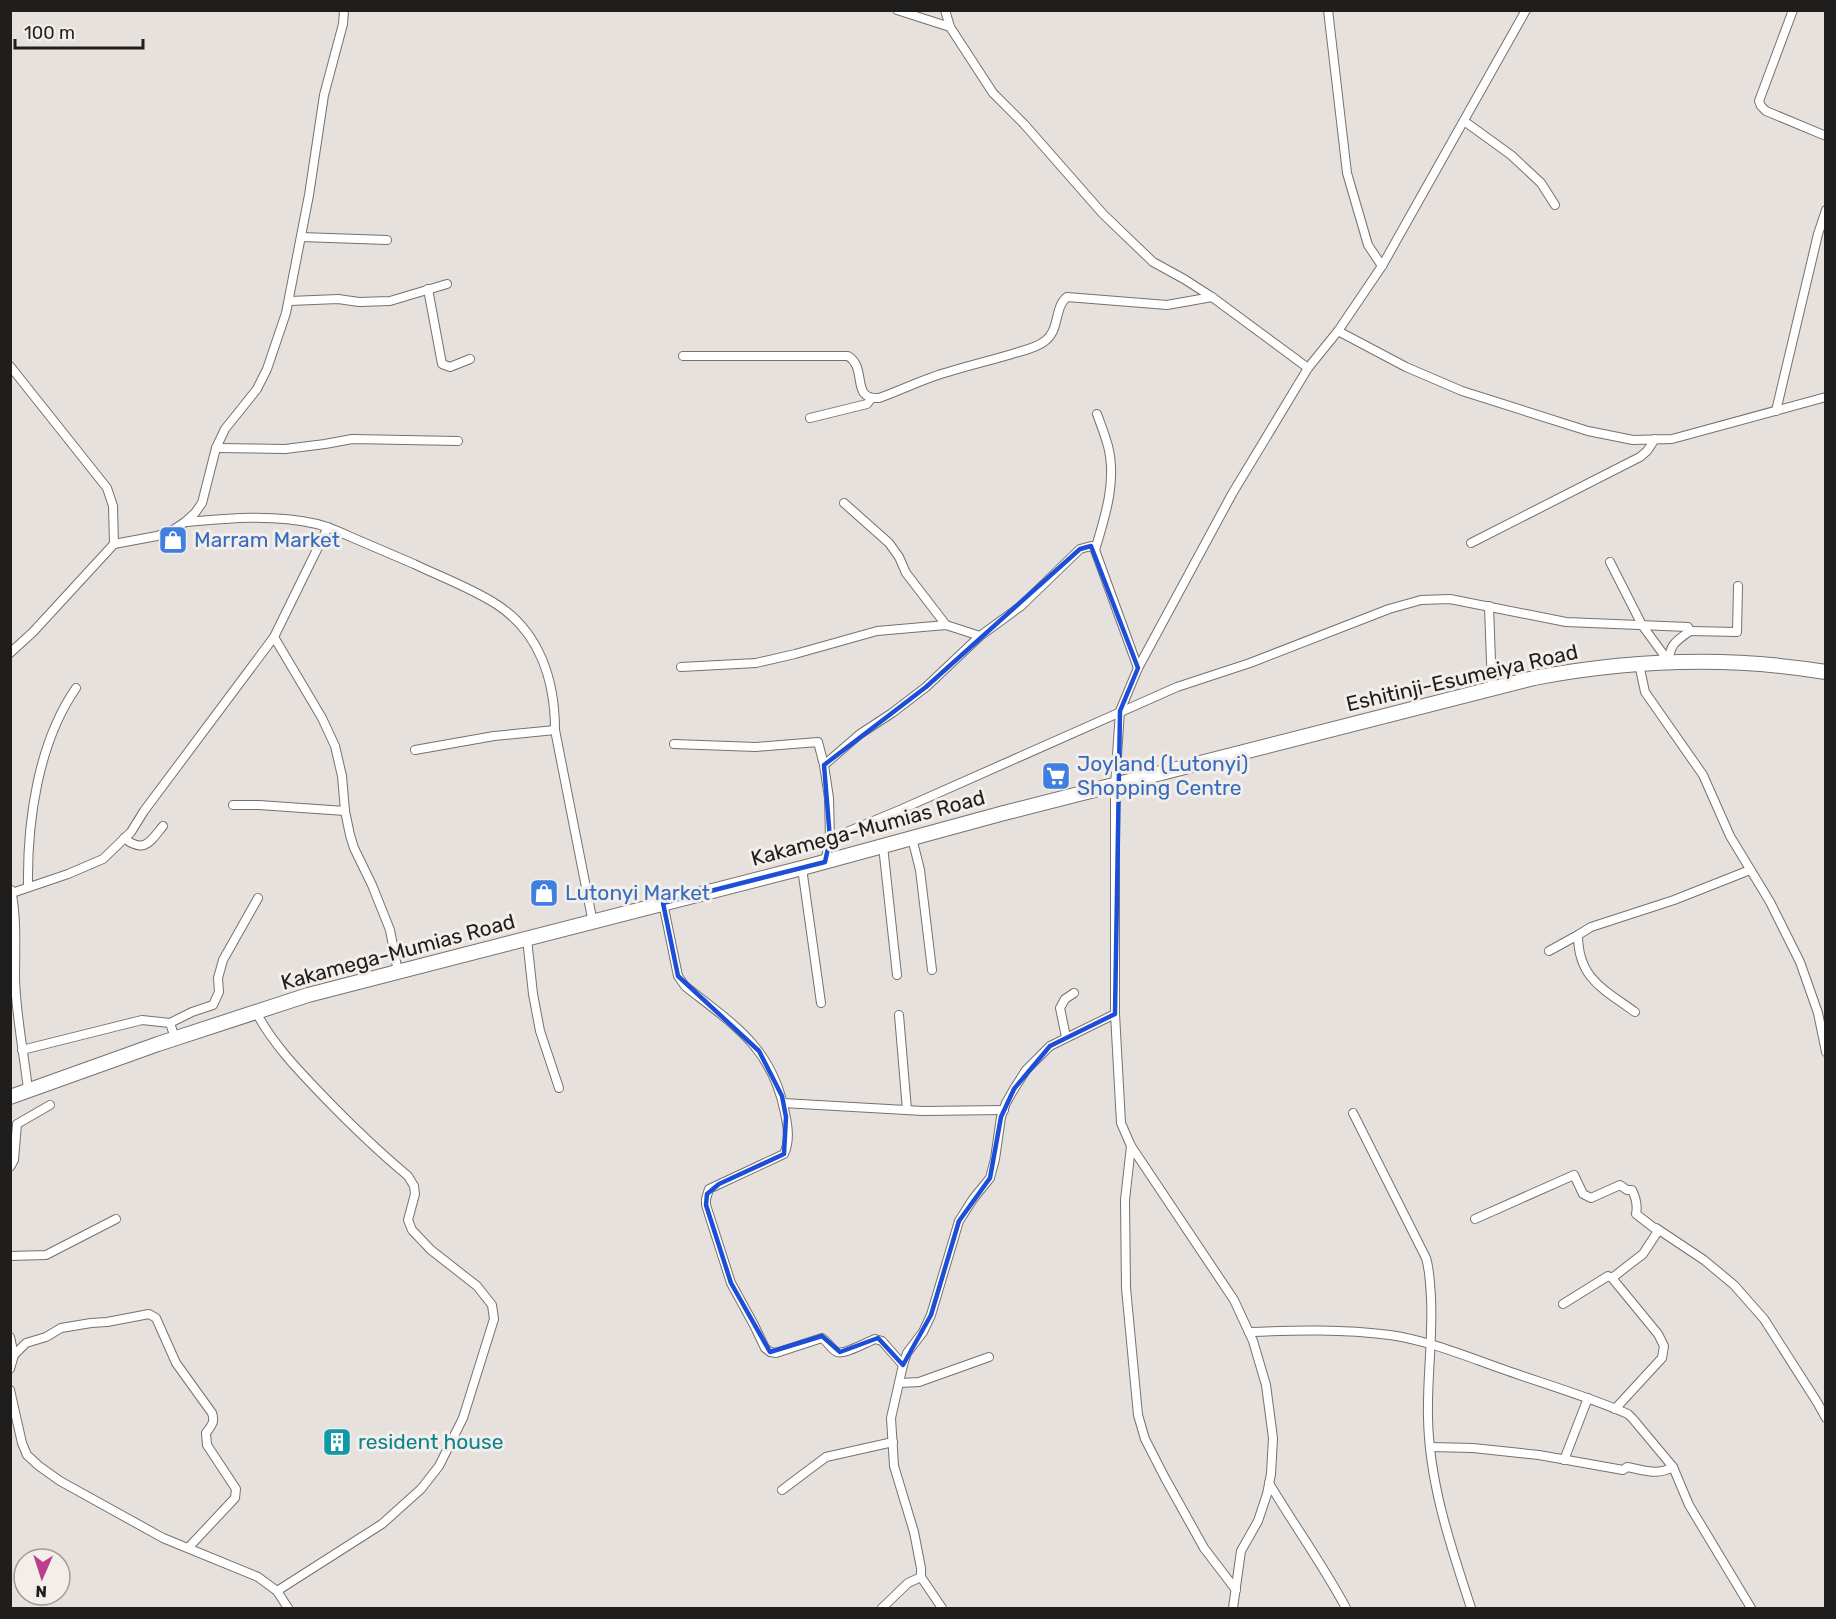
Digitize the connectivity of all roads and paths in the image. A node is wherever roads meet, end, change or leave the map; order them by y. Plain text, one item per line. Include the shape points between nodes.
1 (344, 10) edge
2 (897, 10) edge
3 (945, 10) edge
4 (1328, 10) edge
5 (1526, 10) edge
6 (1793, 10) edge
7 (950, 27) junction
8 (1464, 121) junction
9 (1826, 136) edge
10 (1556, 205) dead end
11 (1826, 210) edge
12 (301, 237) junction
13 (387, 240) dead end
14 (1382, 266) junction
15 (447, 284) dead end
16 (428, 290) junction
17 (1212, 297) junction
18 (290, 301) junction
19 (1338, 331) junction
20 (683, 356) dead end
21 (470, 359) dead end
22 (10, 366) edge
23 (1308, 369) junction
24 (10, 379) edge
25 (23, 382) junction
26 (1826, 397) edge
27 (871, 399) junction
28 (1776, 411) junction
29 (1097, 414) dead end
30 (810, 418) dead end
31 (1655, 439) junction
32 (458, 441) dead end
33 (216, 448) junction
34 (844, 503) dead end
35 (185, 522) junction
36 (328, 527) junction
37 (114, 543) junction
38 (1471, 543) dead end
39 (1095, 550) junction
40 (1610, 562) dead end
41 (1738, 586) dead end
42 (1489, 606) junction
43 (946, 625) junction
44 (1642, 625) junction
45 (1690, 631) junction
46 (980, 636) junction
47 (274, 637) junction
48 (10, 653) edge
49 (1669, 663) junction
50 (1639, 664) junction
51 (681, 667) dead end
52 (1138, 668) junction
53 (1826, 672) edge
54 (76, 688) dead end
55 (1492, 689) junction
56 (1120, 711) junction
57 (555, 730) junction
58 (674, 744) dead end
59 (415, 750) dead end
60 (824, 765) junction
61 (1115, 784) junction
62 (233, 805) dead end
63 (345, 811) junction
64 (163, 826) dead end
65 (124, 838) junction
66 (912, 838) junction
67 (830, 839) junction
68 (883, 846) junction
69 (825, 862) junction
70 (802, 868) junction
71 (1750, 870) junction
72 (28, 887) junction
73 (11, 891) edge
74 (258, 898) dead end
75 (663, 903) junction
76 (593, 923) junction
77 (1578, 935) junction
78 (527, 939) junction
79 (1549, 951) dead end
80 (13, 956) edge
81 (932, 970) dead end
82 (398, 972) junction
83 (897, 975) dead end
84 (1074, 993) dead end
85 (821, 1003) dead end
86 (256, 1012) junction
87 (1635, 1012) dead end
88 (1115, 1014) junction
89 (899, 1015) dead end
90 (170, 1023) junction
91 (1066, 1037) junction
92 (175, 1038) junction
93 (22, 1050) junction
94 (1826, 1052) edge
95 (560, 1088) dead end
96 (28, 1090) junction
97 (10, 1097) edge
98 (783, 1103) junction
99 (50, 1105) dead end
100 (907, 1110) junction
101 (1004, 1110) junction
102 (1353, 1113) dead end
103 (1131, 1146) junction
104 (10, 1167) edge
105 (116, 1219) dead end
106 (1475, 1219) dead end
107 (1656, 1228) junction
108 (10, 1256) edge
109 (1611, 1278) junction
110 (1563, 1304) dead end
111 (1249, 1332) junction
112 (10, 1337) edge
113 (1432, 1345) junction
114 (14, 1355) junction
115 (989, 1356) dead end
116 (903, 1365) junction
117 (10, 1369) edge
118 (900, 1383) junction
119 (10, 1390) edge
120 (1588, 1398) junction
121 (1615, 1408) junction
122 (1826, 1418) edge
123 (893, 1442) junction
124 (1430, 1447) junction
125 (1564, 1460) junction
126 (1672, 1467) junction
127 (1269, 1483) junction
128 (782, 1490) dead end
129 (189, 1547) junction
130 (921, 1577) junction
131 (1236, 1590) junction
132 (277, 1591) junction
133 (288, 1608) edge
134 (882, 1608) edge
135 (942, 1608) edge
136 (1233, 1608) edge
137 (1346, 1608) edge
138 (1471, 1608) edge
139 (1751, 1608) edge

1 - 12 street via 324,95
2 - 7 street
3 - 7 street
4 - 14 street via 1347,173 1368,244
5 - 8 street
6 - 9 street via 1759,101 1767,111
7 - 17 street via 993,93 1103,214 1153,262
8 - 10 street via 1511,155 1541,183
8 - 14 street
11 - 28 street
12 - 13 street
12 - 18 street
14 - 19 street
15 - 16 street
16 - 18 street via 380,302
16 - 21 street via 442,364 450,367
17 - 23 street
17 - 27 street via 1167,305 1067,297 1060,305 1051,336 1035,347 946,372
18 - 33 street via 276,347 257,389 225,429
19 - 23 street
19 - 31 street via 1462,391 1588,431 1633,440
20 - 27 street via 848,356 857,366 862,392
22 - 25 street
23 - 52 street via 1232,494
24 - 25 street
25 - 37 street via 106,488 113,506
26 - 28 street
27 - 30 street via 867,404
28 - 31 street via 1672,439
29 - 39 street via 1111,472 1109,498
31 - 38 street via 1640,457
32 - 33 street via 352,439 285,449
33 - 35 street via 202,503
34 - 43 street via 889,543 906,573
35 - 36 street via 252,516
35 - 37 street via 157,536
36 - 47 street
36 - 57 street via 480,595 522,626 542,657 551,682
37 - 48 street
39 - 46 street via 1091,546 1080,549 1021,606
39 - 52 street
40 - 44 street
41 - 45 street via 1737,632
42 - 44 street via 1566,622
42 - 55 street
42 - 56 street via 1450,599 1422,600 1389,609
43 - 46 street
43 - 51 street via 877,631 756,663
44 - 45 street via 1686,626
44 - 49 street
45 - 49 street via 1669,652
46 - 60 street via 926,687
47 - 63 street via 335,746
47 - 65 street
49 - 50 highway, Eshitinji-Esumeiya Road
49 - 53 highway, Eshitinji-Esumeiya Road via 1766,665
50 - 55 highway, Eshitinji-Esumeiya Road via 1578,670
50 - 71 street via 1645,692 1703,776
52 - 56 street
54 - 72 street via 44,755 27,853
55 - 61 highway, Eshitinji-Esumeiya Road
56 - 61 street
56 - 67 street
57 - 59 street
57 - 76 street
58 - 60 street via 756,747 818,742
60 - 67 street
61 - 66 highway, Kakamega-Mumias Road
61 - 88 street
62 - 63 street
63 - 82 street via 354,848 390,930
64 - 65 street via 141,846
65 - 72 street via 103,859
66 - 68 highway, Kakamega-Mumias Road
66 - 81 street via 920,870
67 - 69 street
68 - 69 highway, Kakamega-Mumias Road
68 - 83 street
69 - 70 highway, Kakamega-Mumias Road
70 - 75 highway, Kakamega-Mumias Road
70 - 85 street
71 - 77 street
71 - 94 street via 1800,963 1818,1013
72 - 73 street
73 - 80 street
74 - 90 street via 223,960 219,992 213,1005
75 - 76 highway, Kakamega-Mumias Road
75 - 98 street via 678,976 748,1037 770,1067
76 - 78 highway, Kakamega-Mumias Road
77 - 79 street
77 - 87 street via 1578,952 1584,968 1599,987
78 - 82 highway, Kakamega-Mumias Road
78 - 95 street via 540,1031
80 - 93 street
82 - 86 highway, Kakamega-Mumias Road
84 - 91 street via 1060,1008
86 - 92 highway, Kakamega-Mumias Road
86 - 132 street via 307,1080 408,1176 415,1194 408,1220 412,1230 477,1286 492,1305 494,1319 464,1418 440,1466 382,1524
88 - 91 street
88 - 103 street via 1121,1123
89 - 100 street
90 - 92 street
90 - 93 street via 142,1020
91 - 101 street via 1050,1046 1026,1070
92 - 96 highway, Kakamega-Mumias Road
93 - 96 street
96 - 97 highway, Kakamega-Mumias Road
98 - 100 street
98 - 116 street via 788,1133 784,1154 718,1184 707,1194 706,1205 731,1283 770,1352 819,1338 836,1352 845,1352 876,1339
99 - 104 street via 17,1124
100 - 101 street
101 - 116 street via 990,1178 960,1221 931,1316
102 - 113 street via 1426,1258 1430,1270
103 - 111 street via 1234,1300
103 - 131 street via 1125,1200 1125,1278 1138,1415 1145,1439 1204,1548
105 - 108 street via 46,1255
106 - 107 street via 1574,1175 1583,1194 1591,1198 1620,1185 1632,1190 1636,1214
107 - 109 street via 1658,1231 1642,1254
107 - 122 street via 1734,1285 1764,1319
109 - 110 street via 1608,1276
109 - 121 street via 1664,1346 1662,1358
111 - 113 street via 1341,1331
111 - 127 street via 1271,1414
112 - 114 street
113 - 120 street
113 - 124 street
114 - 117 street
114 - 129 street via 26,1343 61,1328 142,1314 156,1318 176,1363 212,1413 207,1445 237,1493
115 - 118 street via 919,1382
116 - 118 street
118 - 123 street via 891,1418
119 - 129 street via 22,1443 27,1455 39,1466 163,1538
120 - 121 street
120 - 125 street
121 - 126 street via 1633,1419
123 - 128 street via 826,1457
123 - 130 street via 894,1466 914,1532
124 - 125 street via 1473,1448
124 - 138 street via 1452,1550
125 - 126 street via 1652,1472
126 - 139 street via 1689,1505
127 - 131 street via 1258,1521 1241,1551
127 - 137 street
129 - 132 street via 258,1577
130 - 134 street via 908,1583
130 - 135 street
131 - 136 street
132 - 133 street

